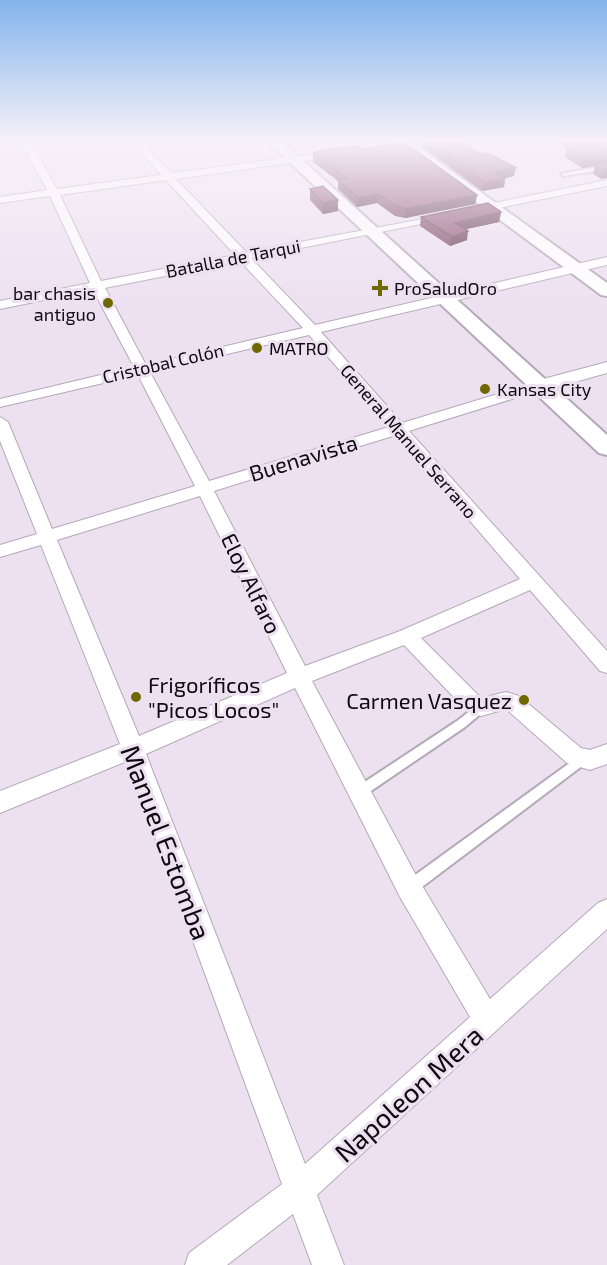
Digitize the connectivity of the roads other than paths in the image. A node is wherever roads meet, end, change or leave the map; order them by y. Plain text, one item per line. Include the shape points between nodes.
1 (57, 199) edge
2 (188, 199) edge
3 (337, 199) edge
4 (481, 199) edge
5 (530, 199) edge
6 (492, 207) junction
7 (372, 231) junction
8 (240, 256) junction
9 (607, 261) edge
10 (576, 268) junction
11 (97, 285) junction
12 (607, 291) edge
13 (446, 298) junction
14 (0, 305) edge
15 (311, 329) junction
16 (607, 367) edge
17 (141, 368) junction
18 (539, 386) junction
19 (0, 403) edge
20 (0, 422) edge
21 (396, 429) junction
22 (607, 448) edge
23 (204, 487) junction
24 (47, 537) junction
25 (0, 551) edge
26 (533, 581) junction
27 (407, 636) junction
28 (607, 666) edge
29 (299, 677) junction
30 (480, 708) junction
31 (133, 749) junction
32 (607, 754) edge
33 (582, 759) junction
34 (358, 793) junction
35 (0, 802) edge
36 (409, 888) junction
37 (607, 912) edge
38 (488, 1021) junction
39 (298, 1191) junction
40 (201, 1265) edge
41 (328, 1265) edge

1 - 11 street, Eloy Alfaro
2 - 8 street, General Manuel Serrano
3 - 7 main road
4 - 6 main road
5 - 6 street, Batalla de Tarqui
6 - 7 street, Batalla de Tarqui
6 - 10 main road
7 - 8 street, Batalla de Tarqui
7 - 13 main road
8 - 11 street, Batalla de Tarqui
8 - 15 street, General Manuel Serrano
9 - 10 street, Cristobal Colón
10 - 12 main road
10 - 13 street, Cristobal Colón
11 - 14 street, Batalla de Tarqui
11 - 17 street, Eloy Alfaro
13 - 15 street, Cristobal Colón
13 - 18 main road
15 - 17 street, Cristobal Colón
15 - 21 street, General Manuel Serrano
16 - 18 street, Buenavista
17 - 19 street, Cristobal Colón
17 - 23 street, Eloy Alfaro
18 - 21 street, Buenavista
18 - 22 main road
20 - 24 street, Manuel Estomba
21 - 23 street, Buenavista
21 - 26 street, General Manuel Serrano
23 - 24 street, Buenavista
23 - 29 street, Eloy Alfaro
24 - 25 street, Buenavista
24 - 31 street, Manuel Estomba
26 - 27 street
26 - 28 street, General Manuel Serrano
27 - 29 street
27 - 30 street via 471,704
29 - 31 street
29 - 34 street, Eloy Alfaro
30 - 33 street via 500,700 514,703
30 - 34 lane
31 - 35 street
31 - 39 street, Manuel Estomba
32 - 33 street via 598,759
33 - 36 lane
34 - 36 street, Eloy Alfaro
36 - 38 street, Eloy Alfaro
37 - 38 street, Napoleon Mera
38 - 39 street, Napoleon Mera
39 - 40 street, Napoleon Mera
39 - 41 street, Manuel Estomba

